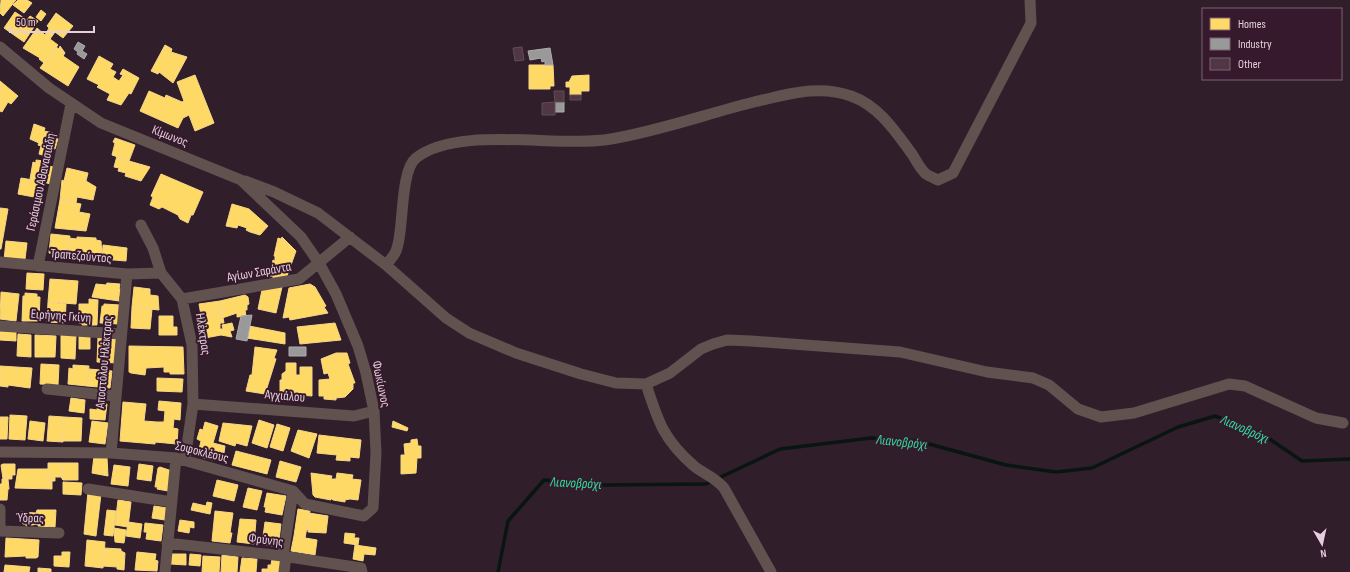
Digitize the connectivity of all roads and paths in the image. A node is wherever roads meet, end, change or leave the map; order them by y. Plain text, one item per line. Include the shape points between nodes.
1 (1030, 0) edge
2 (0, 47) edge
3 (71, 104) junction
4 (241, 180) junction
5 (141, 224) dead end
6 (350, 237) junction
7 (0, 262) edge
8 (319, 263) junction
9 (386, 265) junction
10 (38, 266) junction
11 (161, 273) junction
12 (127, 274) junction
13 (182, 299) junction
14 (0, 326) edge
15 (121, 334) junction
16 (646, 384) junction
17 (47, 389) dead end
18 (115, 396) junction
19 (193, 404) junction
20 (374, 411) junction
21 (1343, 423) dead end
22 (0, 452) edge
23 (111, 453) junction
24 (180, 459) junction
25 (88, 490) dead end
26 (293, 491) junction
27 (172, 502) junction
28 (1, 509) edge
29 (364, 516) joint
30 (0, 526) edge
31 (0, 531) edge
32 (58, 533) dead end
33 (167, 543) junction
34 (284, 556) junction
35 (361, 570) edge
36 (165, 572) edge
37 (284, 572) edge
38 (771, 572) edge

1 - 9 street via 1031,23 953,173 938,180 925,173 893,128 867,103 829,91 804,90 609,139 584,142 507,139 441,145 414,160 407,173 397,249
2 - 3 street, Κίμωνος
3 - 4 street, Κίμωνος via 100,123
3 - 10 street, Γεράσιμου Αθανασιάδη
4 - 6 street via 318,213
4 - 8 street, Κίμωνος via 301,237
5 - 11 street, Ηλέκτρας via 153,248
6 - 8 street, Αγίων Σαράντα
6 - 9 street
7 - 10 street, Τραπεζούντος
8 - 13 street, Αγίων Σαράντα via 299,279
8 - 20 street, Φωκίωνος via 336,294 358,346
9 - 16 street via 446,318 470,333 516,353 581,374 616,383
10 - 12 street, Τραπεζούντος
11 - 12 street, Τραπεζούντος
11 - 13 street, Ηλέκτρας
12 - 15 street, Αποστόλου Ηλέκτρας
13 - 19 street, Ηλέκτρας via 192,345
14 - 15 street, Ειρήνης Γκίνη
15 - 18 street, Αποστόλου Ηλέκτρας
16 - 21 street via 670,373 701,349 727,340 900,352 987,372 1033,378 1049,385 1078,408 1101,417 1134,412 1229,384 1261,391 1316,418
16 - 38 street via 668,439 681,455 699,470 716,479 724,488
17 - 18 street
18 - 23 street, Αποστόλου Ηλέκτρας
19 - 20 street, Αγχιάλου via 354,416
19 - 24 street, Ηλέκτρας
20 - 29 street, Φωκίωνος via 376,453 373,508
22 - 23 street, Σοφοκλέους
23 - 24 street, Σοφοκλέους
24 - 26 street, Σοφοκλέους
24 - 27 street, Ηλέκτρας
25 - 27 street
26 - 29 street, Σοφοκλέους via 305,504
26 - 34 street
27 - 33 street, Ηλέκτρας
28 - 30 street
31 - 32 street, Ύδρας
33 - 34 street, Φρύνης
33 - 36 street, Ηλέκτρας
34 - 35 street, Φρύνης
34 - 37 street

